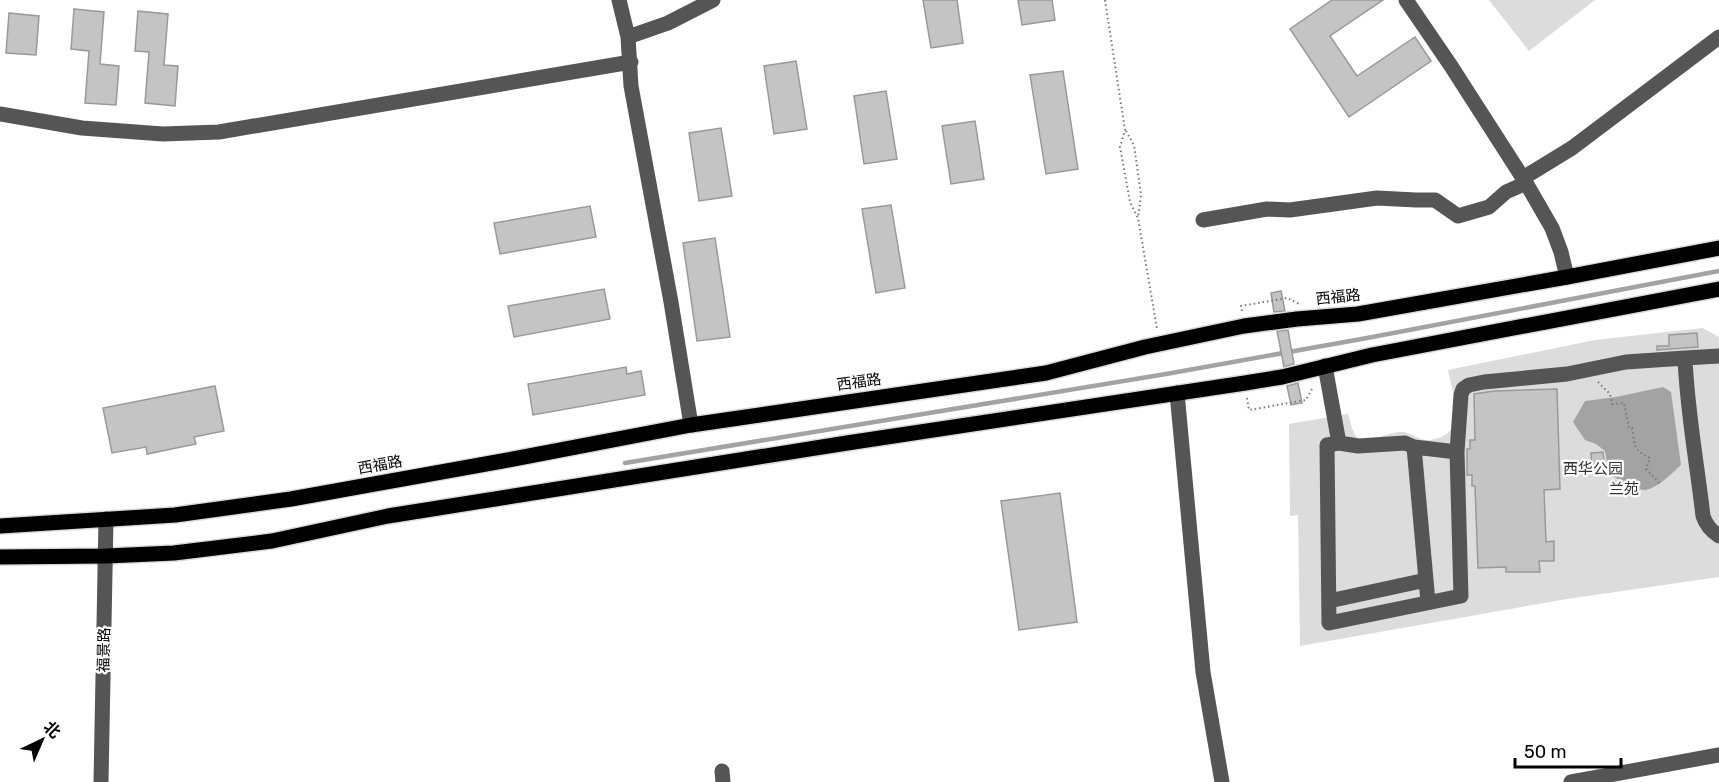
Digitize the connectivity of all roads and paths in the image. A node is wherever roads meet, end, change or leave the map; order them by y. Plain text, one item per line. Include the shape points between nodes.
1 (619, 0) edge
2 (713, 0) edge
3 (1105, 0) edge
4 (1406, 0) edge
5 (1719, 36) edge
6 (628, 37) junction
7 (631, 62) junction
8 (0, 114) edge
9 (1125, 130) junction
10 (1525, 180) junction
11 (1138, 218) junction
12 (1203, 220) dead end
13 (1719, 248) edge
14 (1567, 278) junction
15 (1719, 289) edge
16 (1287, 298) dead end
17 (1241, 306) dead end
18 (1159, 344) junction
19 (1719, 356) edge
20 (1685, 358) junction
21 (1325, 366) junction
22 (1596, 375) junction
23 (1177, 393) junction
24 (1306, 400) dead end
25 (1249, 410) dead end
26 (691, 425) junction
27 (1339, 443) junction
28 (1414, 447) junction
29 (1457, 452) junction
30 (1661, 485) dead end
31 (106, 519) junction
32 (0, 526) edge
33 (1719, 536) edge
34 (106, 556) junction
35 (0, 557) edge
36 (1426, 580) junction
37 (1329, 601) junction
38 (1428, 602) junction
39 (1719, 755) edge
40 (101, 782) edge
41 (1222, 782) edge
42 (1571, 782) edge

1 - 6 street
2 - 6 street via 668,23
3 - 9 path
4 - 10 street
5 - 10 street
6 - 7 street
7 - 8 street via 219,132 163,134 82,128
7 - 26 street via 631,86
9 - 11 path via 1134,145 1141,195
9 - 11 path via 1120,147 1130,202
10 - 12 street via 1489,207 1458,216 1435,200 1377,198
10 - 14 street via 1552,228
11 - 18 path
13 - 14 main road, 西福路
14 - 18 main road, 西福路 via 1358,314 1244,326
15 - 21 main road
16 - 17 path
18 - 26 main road, 西福路 via 1046,373
19 - 20 street
20 - 22 street via 1626,362
20 - 33 street via 1695,505 1712,532
21 - 23 main road via 1282,377
21 - 27 street
22 - 29 street via 1567,374 1469,385 1461,395
22 - 30 path via 1610,394 1612,404 1624,403 1635,448 1650,458 1646,469
23 - 34 main road via 388,516 272,540 174,553
23 - 41 street via 1203,672
24 - 25 path
26 - 31 main road, 西福路 via 291,499 175,515
27 - 28 street via 1405,443
27 - 37 street via 1327,445
28 - 29 street
28 - 36 street
29 - 38 street via 1461,596
31 - 32 main road, 西福路
31 - 34 street, 福景路
34 - 35 main road
34 - 40 street, 福景路
36 - 37 street
36 - 38 street
37 - 38 street via 1329,623
39 - 42 street

